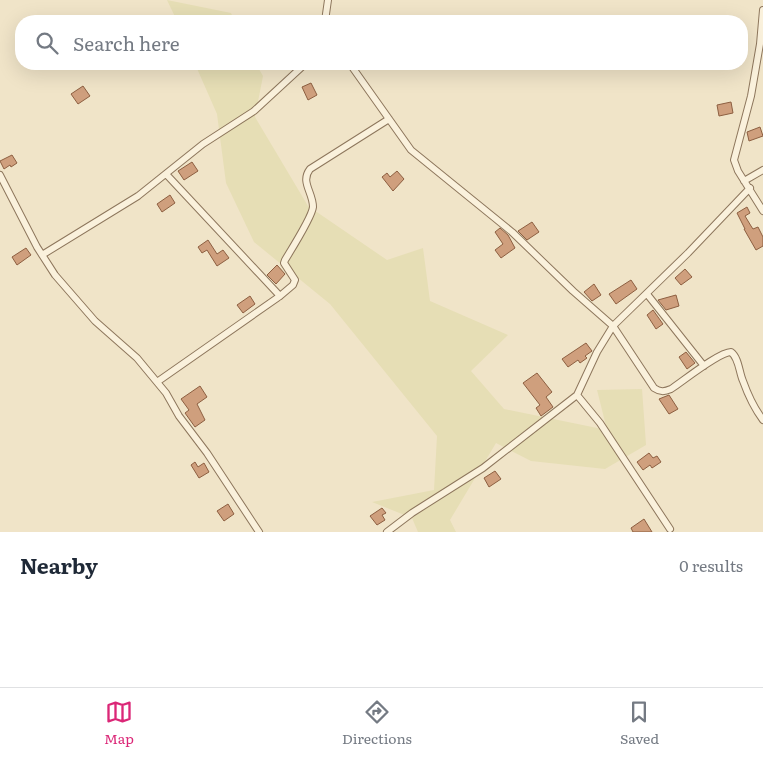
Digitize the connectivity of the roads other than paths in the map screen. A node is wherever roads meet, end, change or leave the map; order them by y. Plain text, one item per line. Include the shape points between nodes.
1 (328, 0) edge
2 (763, 10) edge
3 (326, 15) edge
4 (298, 70) edge
5 (354, 70) edge
6 (389, 119) junction
7 (763, 170) edge
8 (166, 174) junction
9 (0, 175) edge
10 (744, 181) junction
11 (750, 188) junction
12 (763, 211) edge
13 (42, 255) junction
14 (647, 294) junction
15 (280, 296) junction
16 (613, 326) junction
17 (704, 366) junction
18 (157, 382) junction
19 (577, 395) junction
20 (763, 420) edge
21 (670, 529) dead end
22 (259, 532) edge
23 (387, 532) edge

1 - 3 street
2 - 10 street via 751,96 734,160
4 - 8 street via 254,111 203,144
5 - 6 street
6 - 15 street via 306,174 313,207 284,263 295,282
6 - 16 street via 418,157 512,232
7 - 10 street
8 - 13 street via 138,196
8 - 15 street
9 - 13 street
10 - 11 street
11 - 12 street
11 - 14 street
13 - 18 street via 95,321 137,358
14 - 16 street
14 - 17 street
15 - 18 street
16 - 17 street via 659,391 671,389
16 - 19 street
17 - 20 street via 726,352 734,355
18 - 22 street
19 - 21 street via 600,423
19 - 23 street via 483,468

